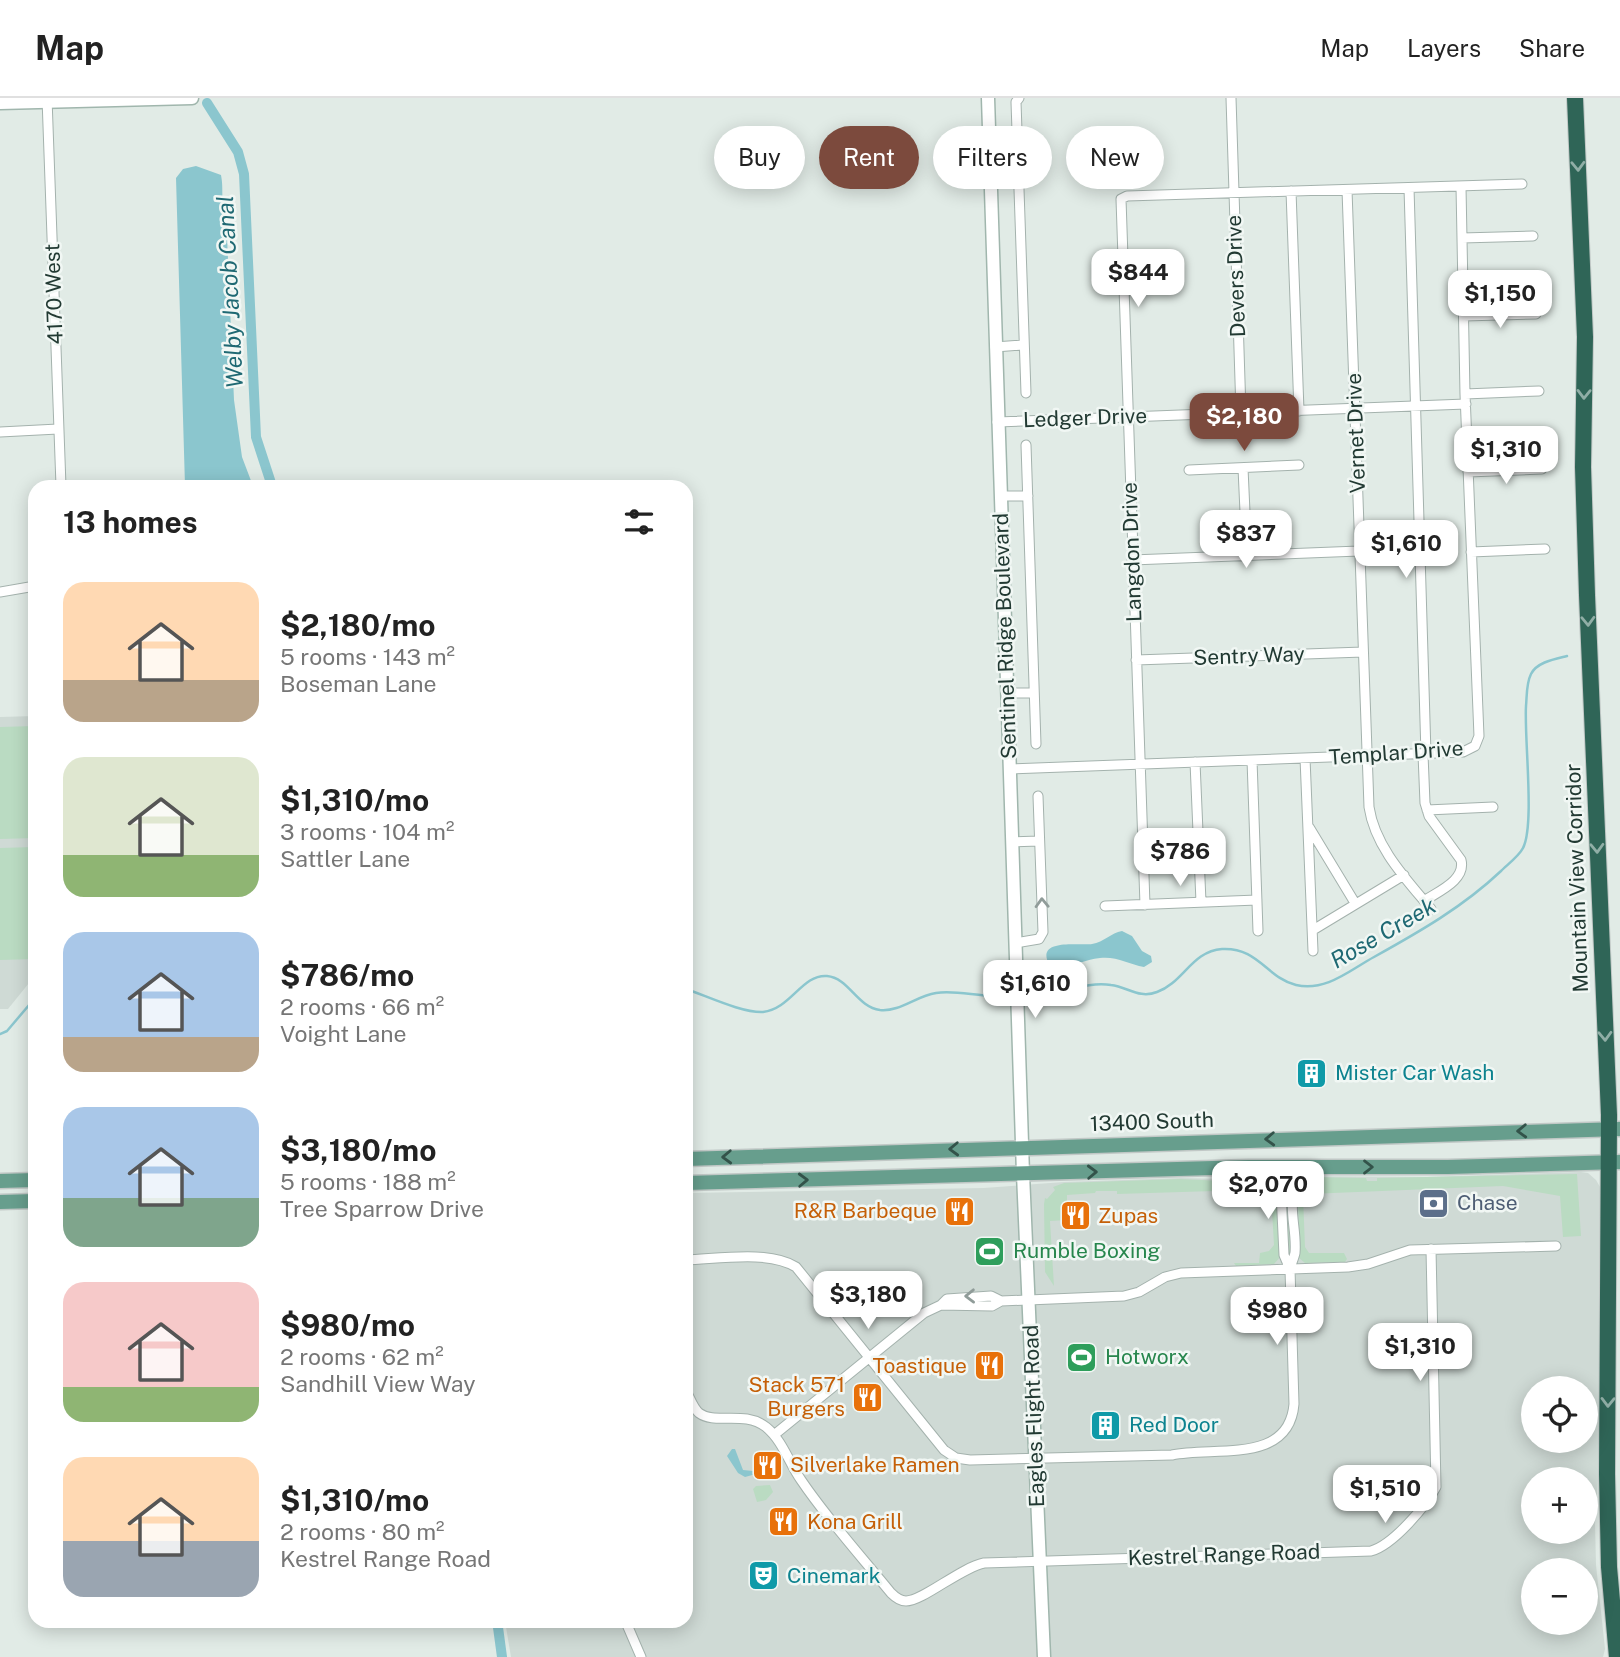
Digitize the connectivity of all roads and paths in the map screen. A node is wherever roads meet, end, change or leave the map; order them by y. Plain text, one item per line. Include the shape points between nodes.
1 (191, 98) edge
2 (988, 98) edge
3 (1019, 98) edge
4 (1231, 98) edge
5 (1575, 98) edge
6 (47, 100) edge
7 (0, 103) edge
8 (988, 126) edge
9 (1017, 126) edge
10 (1522, 184) dead end
11 (1461, 187) junction
12 (1409, 188) junction
13 (989, 189) edge
14 (1018, 189) edge
15 (1347, 190) junction
16 (1233, 191) junction
17 (1291, 191) junction
18 (1533, 236) dead end
19 (1462, 239) junction
20 (1536, 314) dead end
21 (1464, 316) junction
22 (1023, 345) junction
23 (995, 347) junction
24 (1539, 391) dead end
25 (1026, 393) dead end
26 (1466, 399) junction
27 (1416, 406) junction
28 (1356, 408) junction
29 (1299, 411) junction
30 (1241, 412) junction
31 (1127, 417) junction
32 (998, 422) junction
33 (58, 429) junction
34 (0, 432) edge
35 (1026, 445) dead end
36 (1299, 466) dead end
37 (1243, 468) junction
38 (1542, 469) dead end
39 (1189, 470) dead end
40 (1468, 472) junction
41 (61, 480) edge
42 (1000, 496) junction
43 (1028, 496) junction
44 (1545, 549) dead end
45 (1359, 551) junction
46 (1471, 552) junction
47 (1247, 556) junction
48 (1132, 560) junction
49 (28, 587) edge
50 (0, 592) edge
51 (1363, 652) junction
52 (1136, 660) junction
53 (1006, 693) junction
54 (1034, 693) junction
55 (1036, 744) dead end
56 (1425, 754) junction
57 (1367, 756) junction
58 (1306, 758) junction
59 (1252, 760) junction
60 (1195, 762) junction
61 (1140, 764) junction
62 (1009, 769) junction
63 (1038, 796) dead end
64 (1493, 807) dead end
65 (1427, 810) junction
66 (1308, 827) junction
67 (1040, 841) junction
68 (1012, 842) junction
69 (1405, 875) junction
70 (1257, 900) junction
71 (1201, 902) junction
72 (1355, 904) junction
73 (1145, 905) junction
74 (1105, 906) dead end
75 (1258, 930) dead end
76 (1313, 930) junction
77 (1015, 943) junction
78 (1313, 951) dead end
79 (1614, 1129) edge
80 (1023, 1147) junction
81 (693, 1158) edge
82 (1614, 1162) edge
83 (1321, 1166) junction
84 (1249, 1167) junction
85 (1023, 1174) junction
86 (28, 1180) edge
87 (0, 1181) edge
88 (693, 1183) edge
89 (28, 1201) edge
90 (0, 1202) edge
91 (1556, 1246) dead end
92 (1431, 1249) junction
93 (693, 1260) edge
94 (1290, 1269) junction
95 (1029, 1299) junction
96 (870, 1357) junction
97 (693, 1402) edge
98 (774, 1435) junction
99 (1035, 1459) junction
100 (1040, 1561) junction
101 (628, 1628) edge
102 (641, 1657) edge
103 (1044, 1657) edge
104 (1617, 1657) edge

1 - 6 main road
2 - 8 main road, Sentinel Ridge Boulevard
3 - 9 street
4 - 16 street, Devers Drive
5 -> 79 highway, Mountain View Corridor via 1585,337 1587,595
6 - 7 main road
6 - 33 street, 4170 West
10 - 11 street
11 - 12 street
11 - 19 street, Templar Drive
12 - 15 street
12 - 27 street
13 - 23 main road, Sentinel Ridge Boulevard
14 - 22 street
15 - 17 street
15 - 28 street, Vernet Drive
16 - 17 street
16 - 30 street, Devers Drive
16 - 31 street, Langdon Drive via 1121,199
17 - 29 street
18 - 19 street
19 - 21 street, Templar Drive
20 - 21 street
21 - 26 street, Templar Drive
22 - 23 street
22 - 25 street
23 - 32 main road, Sentinel Ridge Boulevard
24 - 26 street, Ledger Drive
26 - 27 street, Ledger Drive
26 - 40 street, Templar Drive
27 - 28 street, Ledger Drive
27 - 56 street
28 - 29 street, Ledger Drive
28 - 45 street, Vernet Drive
29 - 30 street, Ledger Drive
30 - 31 street, Ledger Drive
31 - 32 street, Ledger Drive
31 - 48 street, Langdon Drive
32 - 42 main road, Sentinel Ridge Boulevard
33 - 34 street
33 - 41 street, 4170 West
35 - 43 street
36 - 37 street
37 - 39 street
37 - 47 street
38 - 40 street
40 - 46 street, Templar Drive
42 - 43 street
42 - 53 main road, Sentinel Ridge Boulevard
43 - 54 street
44 - 46 street
45 - 47 street
45 - 51 street, Vernet Drive
46 - 56 street, Templar Drive via 1478,740 1463,752
47 - 48 street
48 - 52 street, Langdon Drive
49 - 50 street
51 - 52 street, Sentry Way
51 - 57 street, Vernet Drive
52 - 61 street, Langdon Drive
53 - 54 street
53 - 62 main road, Sentinel Ridge Boulevard
54 - 55 street
56 - 57 street, Templar Drive
56 - 65 street
57 - 58 street, Templar Drive
57 - 69 street, Vernet Drive via 1374,828
58 - 59 street, Templar Drive
58 - 66 street
59 - 60 street, Templar Drive
59 - 70 street
60 - 61 street, Templar Drive
60 - 71 street
61 - 62 street, Templar Drive
61 - 73 street, Langdon Drive
62 - 68 main road, Sentinel Ridge Boulevard
63 - 67 street
64 - 65 street
65 - 69 street, Vernet Drive via 1462,868 1428,905
66 - 72 street
66 - 76 street
67 - 68 street
77 -> 67 street via 1040,939 1043,932
68 - 77 main road, Sentinel Ridge Boulevard
69 - 72 street
70 - 71 street
70 - 75 street
71 - 73 street
72 - 76 street
73 - 74 street
76 - 78 street
77 - 80 main road, Sentinel Ridge Boulevard
79 -> 80 main road, 13400 South
79 - 82 highway, Mountain View Corridor
80 -> 81 main road, 13400 South
80 - 85 main road, Sentinel Ridge Boulevard
83 -> 82 main road
82 -> 104 highway, Mountain View Corridor via 1607,1488
83 - 84 main road
83 - 94 street via 1295,1185 1295,1254
85 -> 84 main road
84 - 94 street via 1272,1180 1281,1192 1284,1255
88 -> 85 main road
85 - 95 main road, Eagles Flight Road
86 - 87 main road
89 - 90 main road
91 - 92 street
92 - 94 street via 1405,1251 1362,1265
92 - 100 street, Kestrel Range Road via 1436,1487 1386,1545 1367,1552
93 - 96 street via 770,1258 790,1264
94 - 95 street via 1181,1273 1124,1296
94 - 99 street via 1294,1407 1277,1439 1253,1449
95 - 96 street via 992,1306 941,1305
95 - 99 main road, Eagles Flight Road
96 - 98 street
96 - 99 street via 948,1454 963,1460
97 - 98 street via 707,1417 752,1419
98 - 100 street, Kestrel Range Road via 802,1482 898,1599 914,1599 977,1564
99 - 100 main road, Eagles Flight Road
100 - 103 main road, Eagles Flight Road
101 - 102 street

